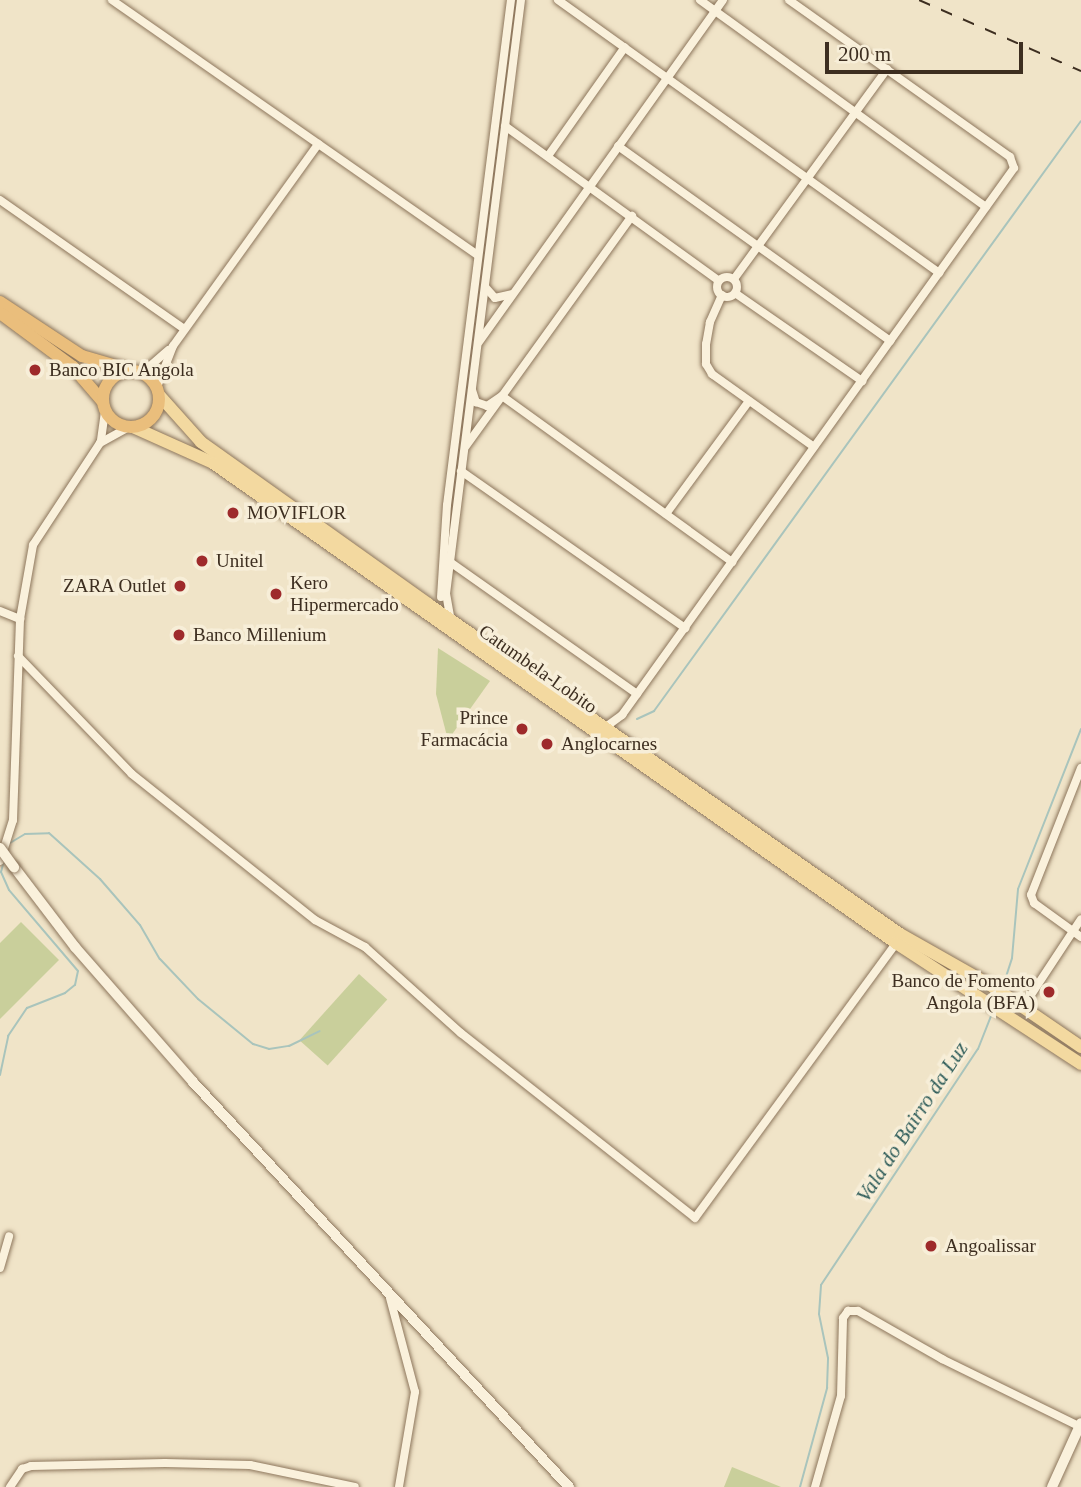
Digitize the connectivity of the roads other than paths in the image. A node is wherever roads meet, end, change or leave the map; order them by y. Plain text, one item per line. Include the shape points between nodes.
1 (112, 0) edge
2 (511, 0) edge
3 (521, 0) edge
4 (558, 0) edge
5 (700, 0) edge
6 (723, 0) edge
7 (789, 0) edge
8 (715, 11) junction
9 (625, 47) junction
10 (887, 69) junction
11 (668, 78) junction
12 (856, 110) junction
13 (505, 126) junction
14 (317, 144) junction
15 (618, 146) junction
16 (548, 156) junction
17 (807, 178) junction
18 (590, 186) junction
19 (0, 200) edge
20 (986, 207) junction
21 (632, 216) junction
22 (756, 245) junction
23 (477, 255) junction
24 (939, 273) junction
25 (734, 279) junction
26 (719, 281) junction
27 (485, 284) junction
28 (514, 292) junction
29 (735, 293) junction
30 (722, 295) junction
31 (0, 302) edge
32 (0, 313) edge
33 (184, 329) junction
34 (890, 341) junction
35 (477, 344) junction
36 (173, 346) junction
37 (140, 372) junction
38 (862, 381) junction
39 (472, 387) junction
40 (158, 391) junction
41 (502, 396) junction
42 (749, 401) junction
43 (104, 406) junction
44 (131, 427) junction
45 (100, 443) junction
46 (814, 447) junction
47 (464, 449) junction
48 (461, 471) junction
49 (666, 514) junction
50 (450, 562) junction
51 (732, 562) junction
52 (447, 589) junction
53 (436, 601) junction
54 (0, 611) edge
55 (450, 616) junction
56 (20, 620) junction
57 (685, 628) junction
58 (18, 656) junction
59 (637, 695) junction
60 (622, 715) junction
61 (607, 726) junction
62 (620, 735) junction
63 (1081, 768) edge
64 (0, 848) edge
65 (0, 861) edge
66 (1081, 919) edge
67 (1073, 931) junction
68 (1081, 937) edge
69 (895, 943) junction
70 (1023, 1007) junction
71 (1081, 1047) edge
72 (1081, 1065) edge
73 (9, 1236) dead end
74 (0, 1268) edge
75 (390, 1297) junction
76 (1080, 1424) edge
77 (10, 1487) edge
78 (355, 1487) edge
79 (400, 1487) edge
80 (569, 1487) edge
81 (815, 1487) edge
82 (1052, 1487) edge

1 - 14 street
2 - 23 street
3 - 13 street
4 - 9 street
5 - 8 street
6 - 8 street
7 - 10 street
8 - 11 street
8 - 12 street
9 - 11 street
9 - 16 street
10 - 12 street
10 - 20 street via 1010,157 1014,168
11 - 15 street
11 - 17 street
12 - 17 street
12 - 20 street
13 - 16 street
13 - 27 street
14 - 23 street
14 - 33 street
15 - 18 street
15 - 22 street
16 - 18 street
17 - 22 street
17 - 24 street
18 - 21 street
18 - 28 street
19 - 33 street
20 - 24 street
21 - 26 street
21 - 41 street
22 - 25 street
22 - 34 street
23 - 53 street
24 - 34 street
25 - 26 street
25 - 29 street
26 - 30 street
27 - 28 street via 495,298
27 - 35 street
28 - 35 street
29 - 30 street
29 - 38 street
30 - 42 street via 710,322 706,364 712,374
31 - 37 highway via 82,356
32 - 43 highway via 73,368
33 - 36 street
34 - 38 street
35 - 39 street
36 - 37 street
36 - 40 street
37 - 40 highway
37 - 43 highway via 113,378
38 - 46 street
39 - 41 street via 480,404 493,405
39 - 47 street
40 - 44 highway via 150,420
40 - 53 main road, Catumbela-Lobito via 201,442
41 - 47 street
41 - 49 street
42 - 46 street
42 - 49 street
43 - 44 highway via 116,423
43 - 45 street
44 - 45 street
44 - 69 main road, Catumbela-Lobito via 212,463
45 - 56 street via 38,533
46 - 51 street
47 - 48 street
48 - 50 street
48 - 57 street
49 - 51 street
50 - 52 street
50 - 59 street
51 - 57 street
52 - 53 street
52 - 55 street
53 - 55 main road, Catumbela-Lobito
54 - 56 street
55 - 61 main road, Catumbela-Lobito
56 - 58 street
57 - 59 street
58 - 65 street via 13,820
58 - 69 street via 132,774 315,920 365,947 461,1033 695,1218
59 - 60 street
60 - 61 street
60 - 62 street
61 - 62 main road, Catumbela-Lobito
62 - 70 main road, Catumbela-Lobito via 900,934
63 - 67 street via 1031,892 1034,903
64 - 75 street, bridge via 75,947 193,1082 334,1229
66 - 67 street
67 - 68 street
67 - 70 street
69 - 72 main road, Catumbela-Lobito
70 - 71 main road, Catumbela-Lobito
73 - 74 street
75 - 79 street via 415,1392
75 - 80 street
76 - 81 street via 942,1359 858,1311 848,1311 843,1318 841,1396
76 - 82 street
77 - 78 street via 22,1469 31,1466 164,1463 250,1465

